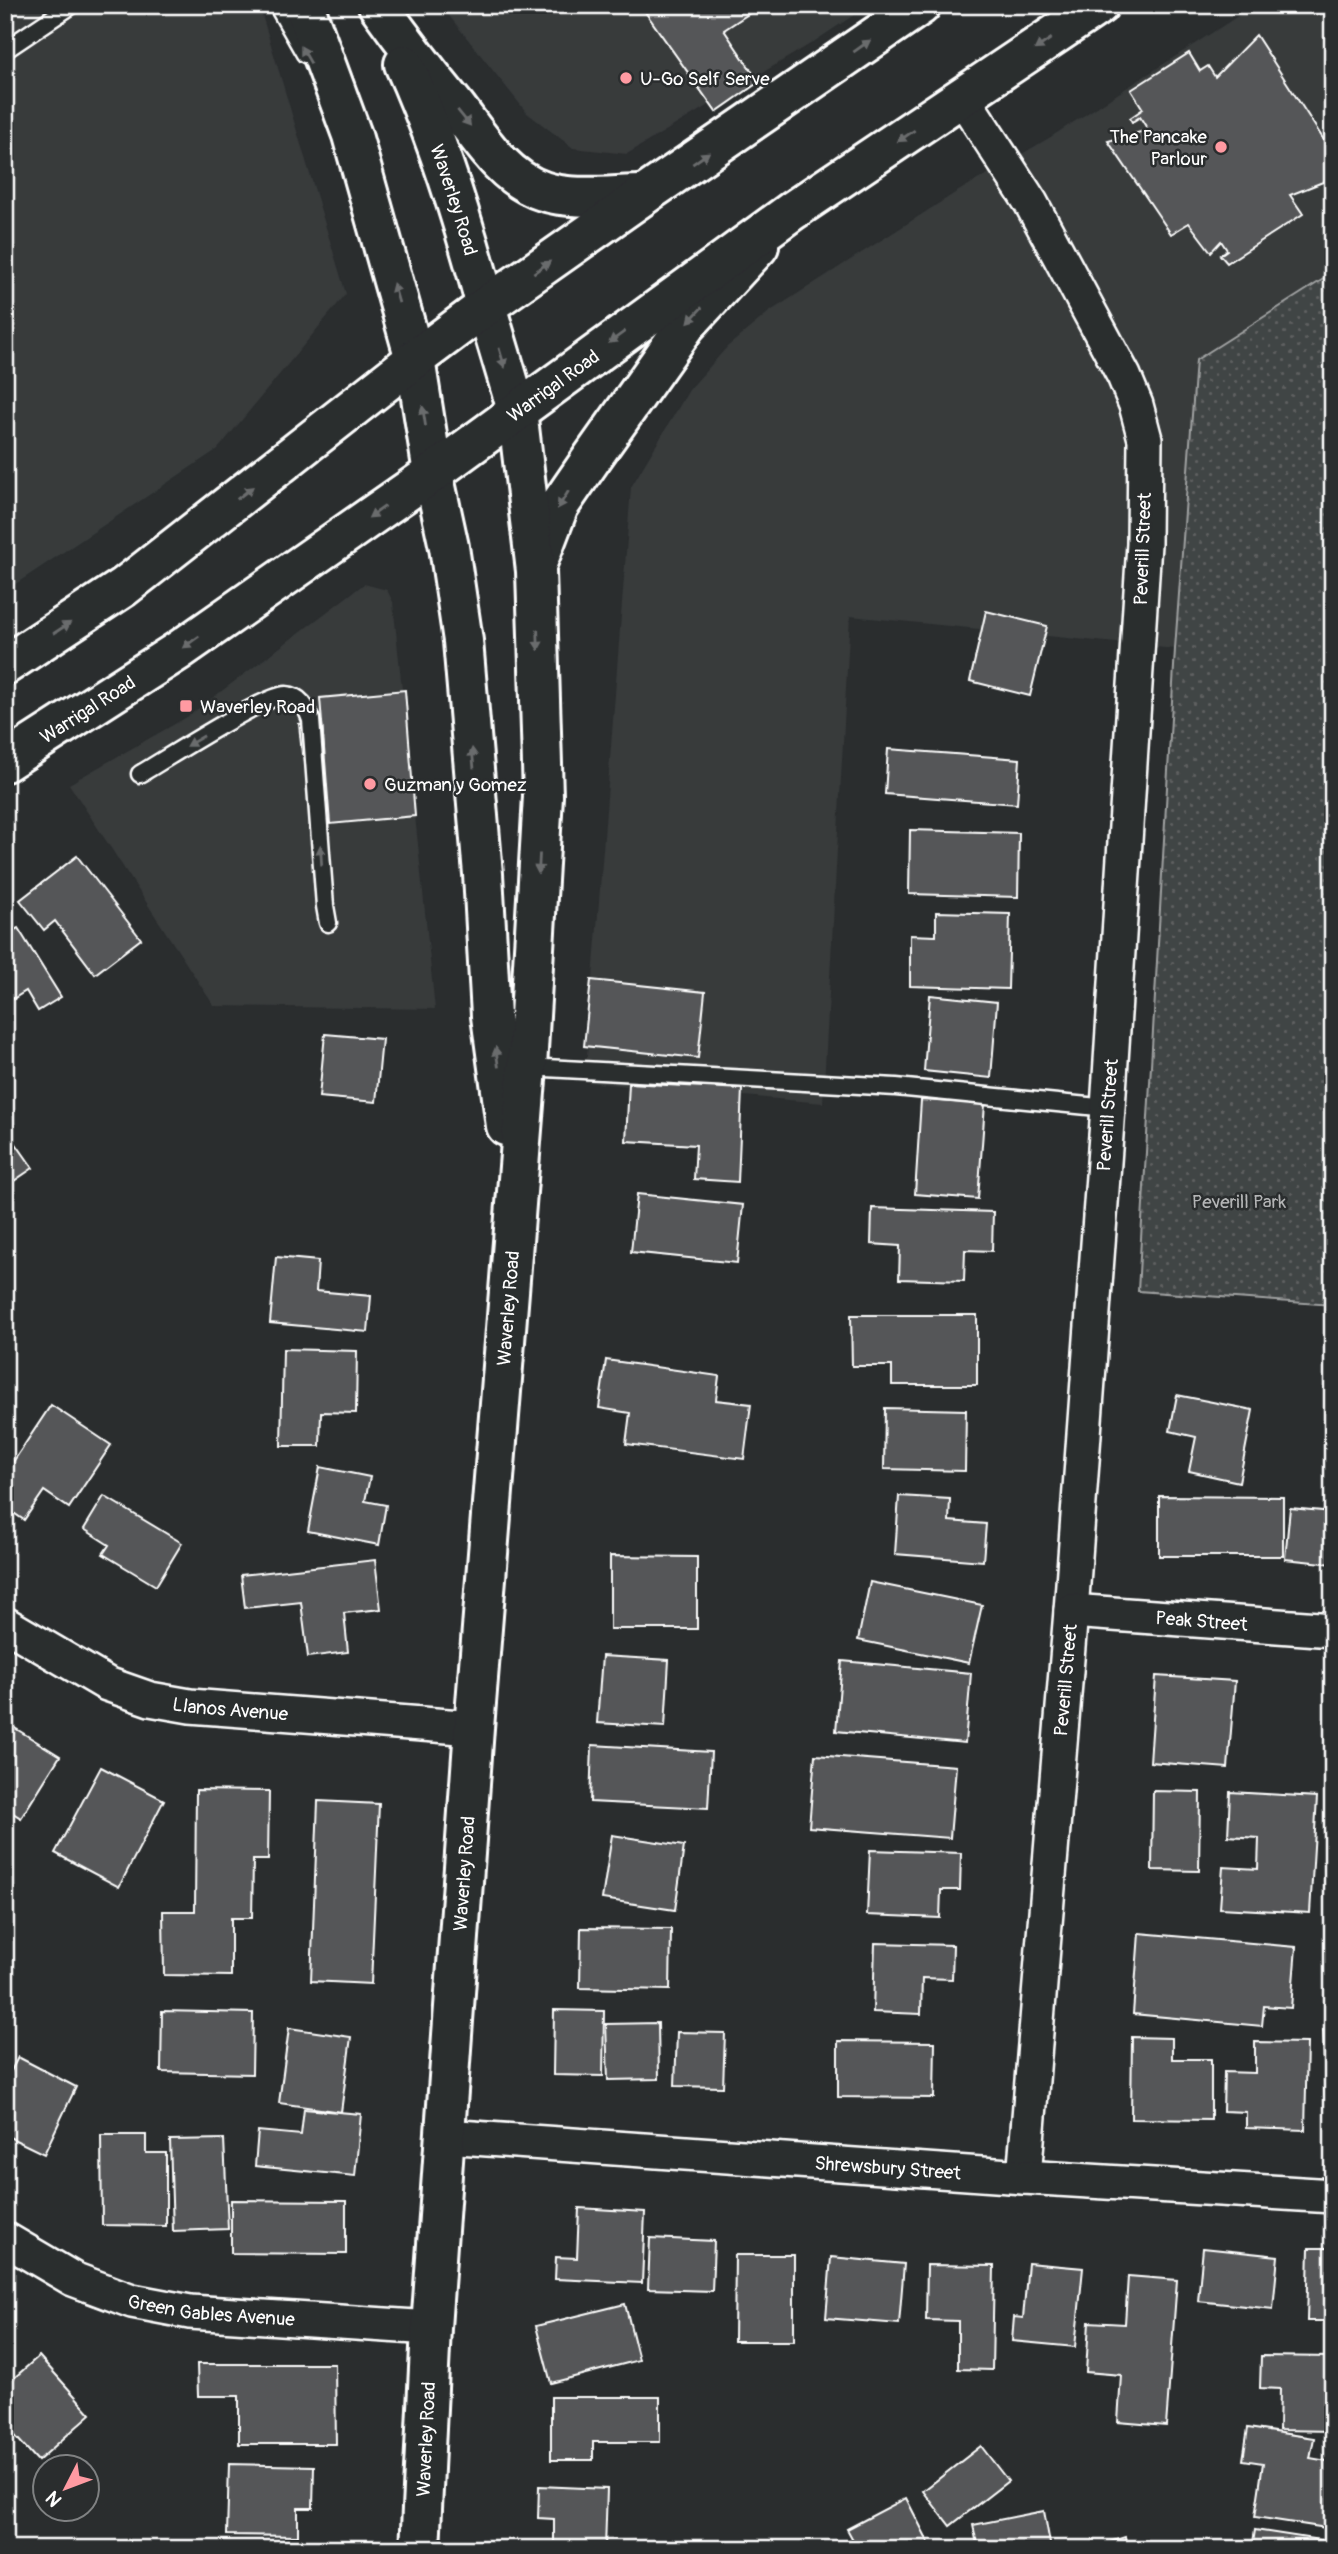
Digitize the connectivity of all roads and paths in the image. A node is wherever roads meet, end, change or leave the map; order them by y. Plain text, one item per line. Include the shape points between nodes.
1 (72, 5) edge
2 (277, 5) edge
3 (304, 5) edge
4 (377, 5) edge
5 (921, 5) edge
6 (1099, 5) edge
7 (5, 50) edge
8 (963, 98) junction
9 (352, 135) junction
10 (644, 195) junction
11 (792, 211) junction
12 (486, 306) junction
13 (415, 359) junction
14 (517, 410) junction
15 (433, 473) junction
16 (536, 572) junction
17 (5, 665) edge
18 (5, 762) edge
19 (140, 774) dead end
20 (328, 923) dead end
21 (527, 1067) junction
22 (1108, 1108) junction
23 (516, 1197) junction
24 (1071, 1611) junction
25 (5, 1624) edge
26 (1333, 1630) edge
27 (474, 1728) junction
28 (445, 2136) junction
29 (1024, 2177) junction
30 (1333, 2196) edge
31 (5, 2239) edge
32 (431, 2328) junction
33 (420, 2549) edge

1 - 7 lane
9 -> 2 lane
3 - 9 main road, Waverley Road
4 -> 10 main road via 488,147 524,182 552,193
4 - 12 main road, Waverley Road via 426,116 467,233
10 -> 5 main road
6 -> 8 main road, Warrigal Road
8 -> 11 main road, Warrigal Road
8 - 22 street, Peverill Street via 1031,202 1124,376 1145,439 1144,544
13 -> 9 main road, Waverley Road
12 -> 10 main road
11 -> 14 main road, Warrigal Road
11 -> 16 main road via 686,325 653,371 559,506
12 - 13 main road
12 -> 14 main road, Waverley Road
15 -> 13 main road, Waverley Road
17 -> 13 main road via 124,587
14 - 15 main road, Warrigal Road
14 - 16 main road, Waverley Road
15 -> 18 main road, Warrigal Road via 178,651
23 -> 15 main road, Waverley Road via 491,1016 463,641
16 -> 21 main road, Waverley Road via 543,796
20 -> 19 lane via 311,720 297,697 285,695 260,704
21 - 22 lane via 895,1087
21 - 23 main road, Waverley Road
22 - 24 street, Peverill Street
23 - 27 main road, Waverley Road
24 - 26 street, Peak Street
24 - 29 street, Peverill Street
25 - 27 street, Llanos Avenue via 107,1684 150,1699
27 - 28 main road, Waverley Road
28 - 29 street, Shrewsbury Street
28 - 32 main road, Waverley Road
29 - 30 street, Shrewsbury Street
31 - 32 street, Green Gables Avenue via 73,2280 132,2301 190,2312
32 - 33 main road, Waverley Road

